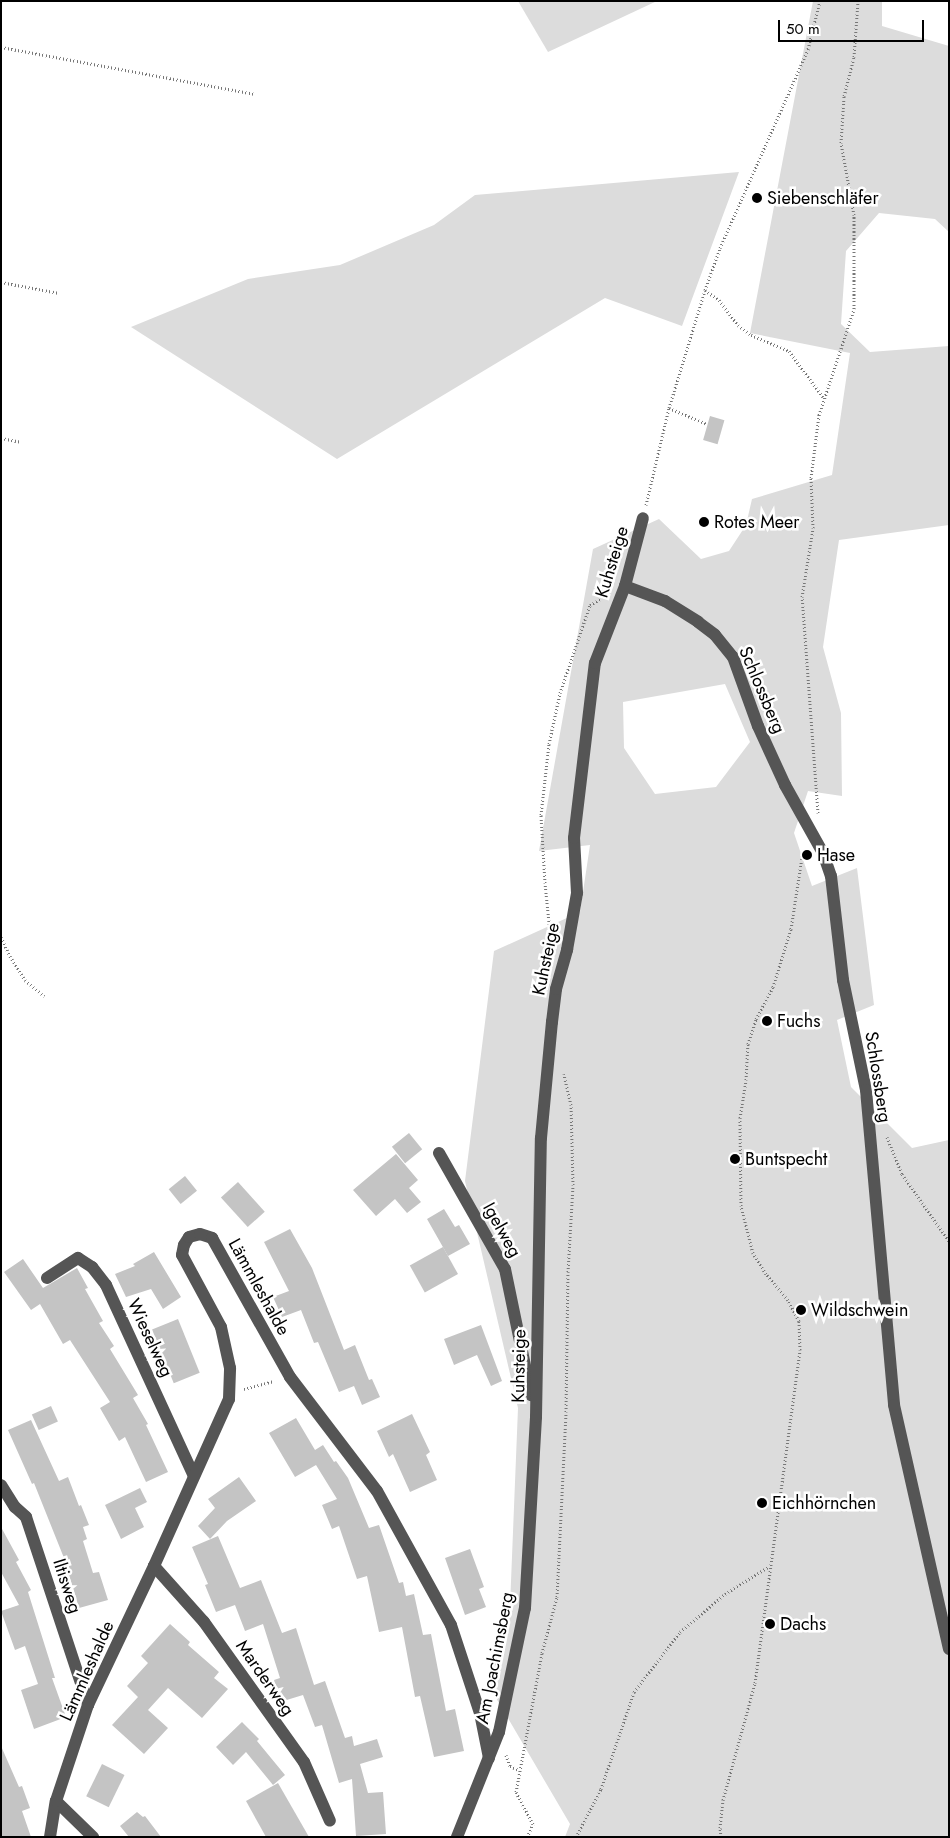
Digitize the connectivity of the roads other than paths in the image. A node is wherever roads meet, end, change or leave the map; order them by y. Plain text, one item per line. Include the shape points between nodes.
1 (643, 518) road end
2 (625, 586) junction
3 (440, 1153) dead end
4 (47, 1278) dead end
5 (536, 1417) junction
6 (194, 1476) junction
7 (1, 1485) edge
8 (154, 1566) junction
9 (949, 1649) edge
10 (88, 1705) junction
11 (489, 1758) junction
12 (56, 1801) junction
13 (330, 1821) dead end
14 (50, 1837) edge
15 (93, 1837) edge
16 (457, 1837) edge

1 - 2 street, Kuhsteige
2 - 5 street, Kuhsteige via 595,663 574,838 577,892 553,1014 541,1138
2 - 9 street, Schlossberg via 665,601 698,622 716,635 733,657 758,726 785,785 810,827 831,876 843,980 866,1090 894,1405
3 - 5 street, Igelweg via 504,1269
4 - 6 street, Wieselweg via 78,1258 92,1267 101,1279
5 - 11 street, Am Joachimsberg via 525,1608 499,1732
6 - 8 street, Lämmleshalde
6 - 11 street, Lämmleshalde via 229,1399 230,1368 221,1327 182,1255 189,1238 200,1234 212,1238 290,1377 377,1491 450,1625 480,1713
7 - 10 street, Iltisweg via 15,1507 26,1517
8 - 10 street, Lämmleshalde
8 - 13 street, Marderweg via 204,1622 304,1762
10 - 12 street, Lämmleshalde
11 - 16 street, Am Joachimsberg
12 - 14 street, Lämmleshalde
12 - 15 street

